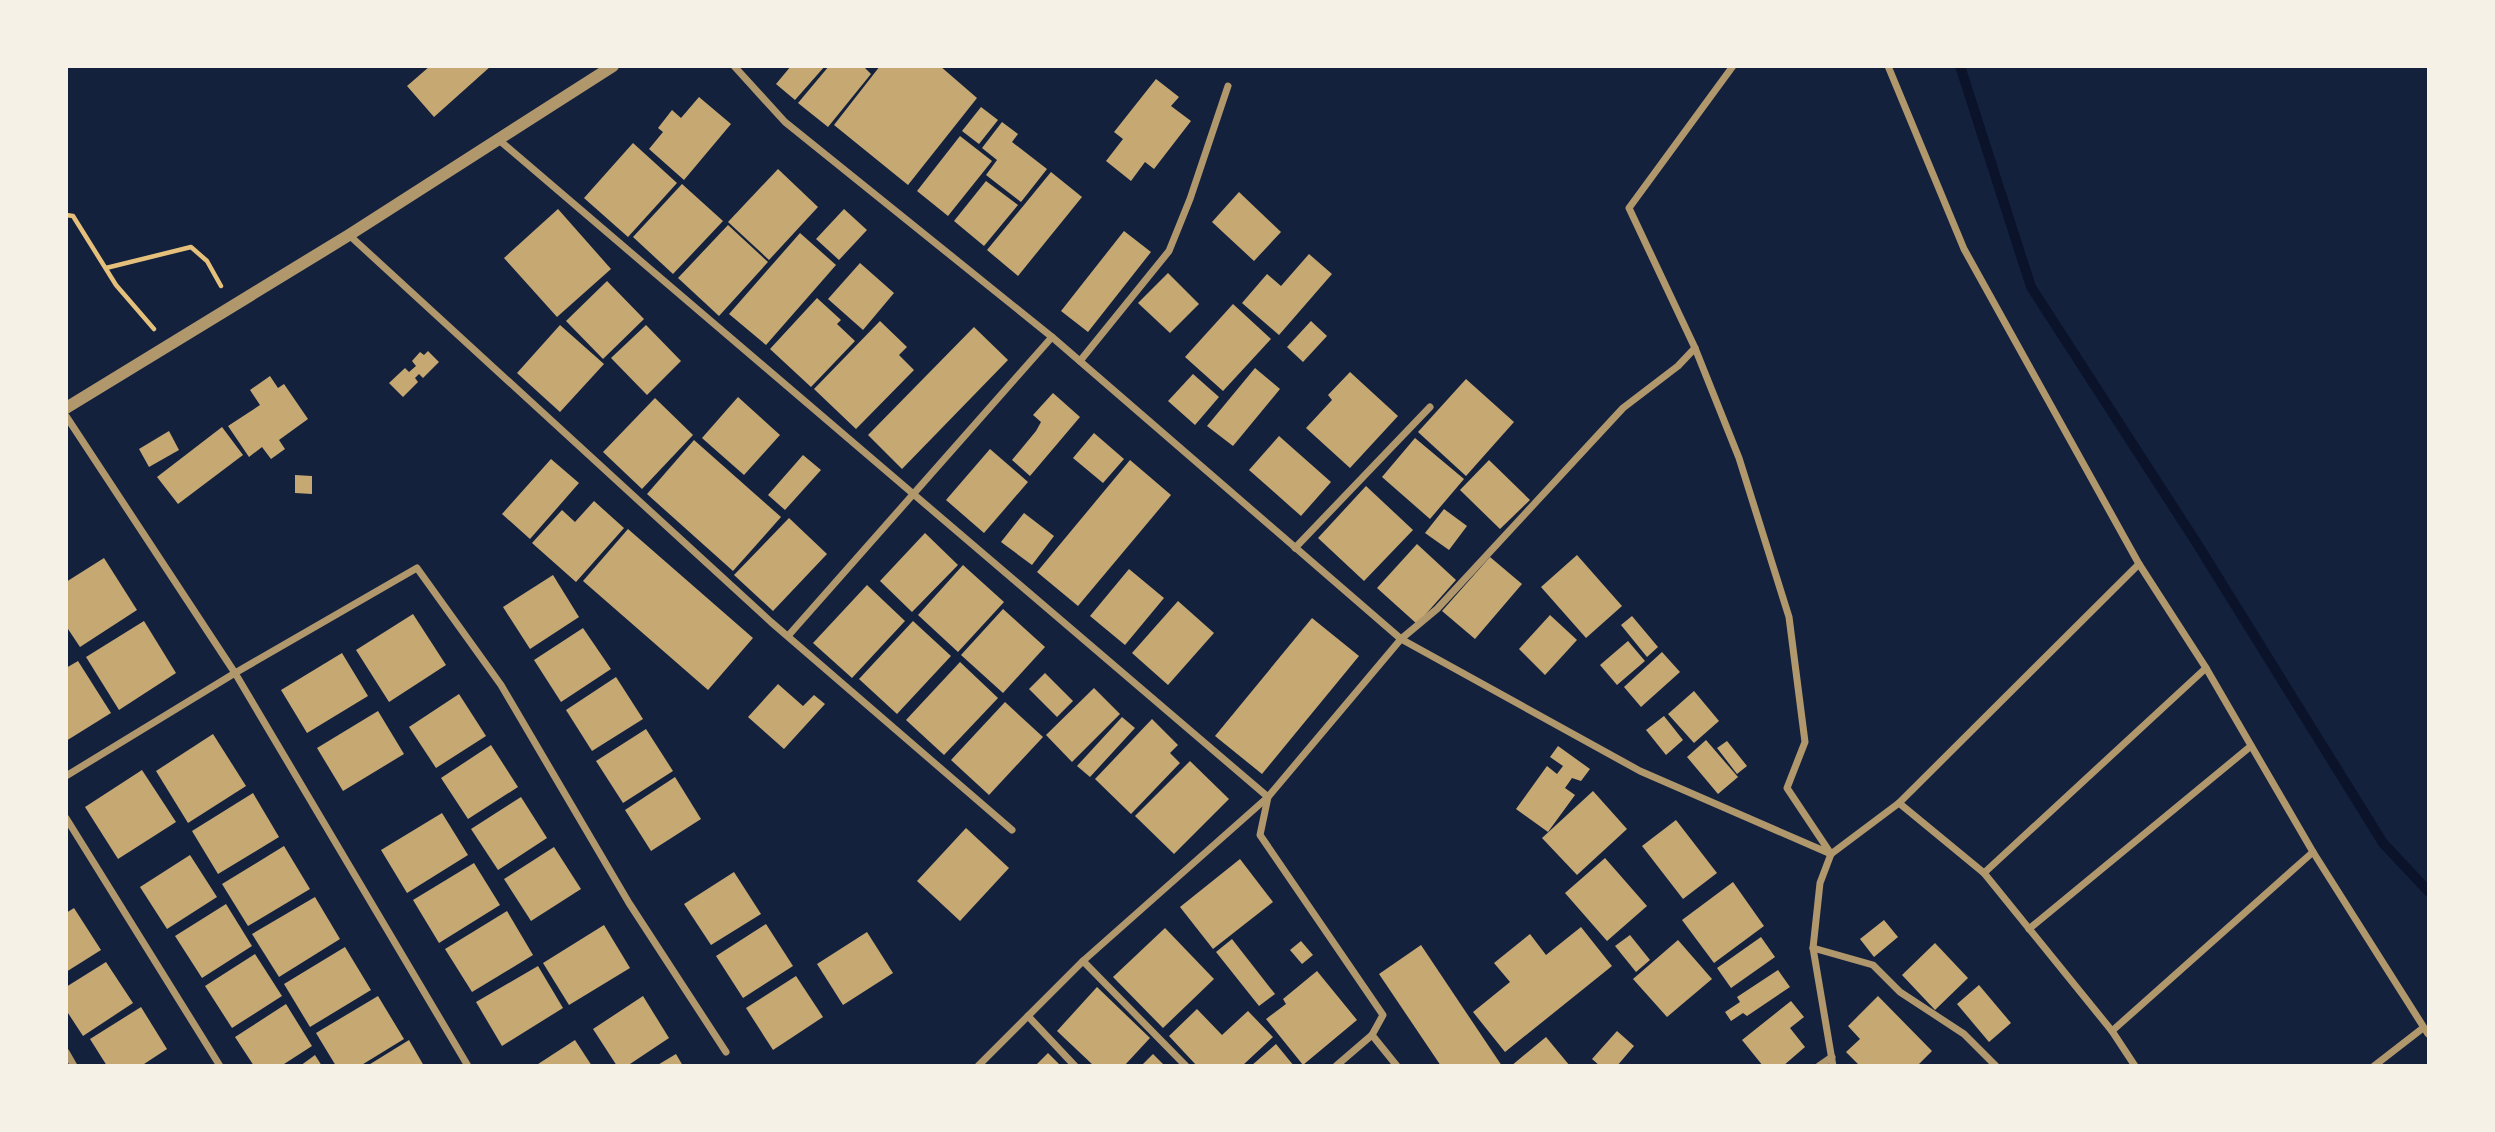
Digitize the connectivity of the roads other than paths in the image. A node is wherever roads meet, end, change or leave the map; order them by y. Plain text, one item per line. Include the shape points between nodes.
1 (613, 66) edge
2 (734, 66) edge
3 (1733, 66) edge
4 (1888, 66) edge
5 (1227, 86) dead end
6 (499, 140) junction
7 (349, 235) junction
8 (1052, 337) junction
9 (1695, 348) junction
10 (1080, 361) junction
11 (1430, 407) dead end
12 (66, 408) edge
13 (66, 416) edge
14 (914, 495) junction
15 (1295, 548) junction
16 (2139, 564) junction
17 (788, 636) junction
18 (1401, 639) junction
19 (2206, 668) junction
20 (235, 673) junction
21 (2250, 746) junction
22 (66, 776) edge
23 (1268, 797) junction
24 (1899, 803) junction
25 (66, 818) edge
26 (1012, 831) dead end
27 (2313, 852) junction
28 (1831, 854) junction
29 (1984, 873) junction
30 (2029, 929) junction
31 (1813, 948) junction
32 (1083, 961) junction
33 (1028, 1016) junction
34 (2112, 1031) junction
35 (2426, 1031) edge
36 (1372, 1035) junction
37 (66, 1052) edge
38 (726, 1052) dead end
39 (1832, 1056) junction
40 (74, 1066) edge
41 (220, 1066) edge
42 (468, 1066) edge
43 (978, 1066) edge
44 (1076, 1066) edge
45 (1186, 1066) edge
46 (1336, 1066) edge
47 (1397, 1066) edge
48 (1819, 1066) edge
49 (1833, 1066) edge
50 (1997, 1066) edge
51 (2135, 1066) edge
52 (2374, 1066) edge

1 - 6 street
2 - 8 street via 785,121
3 - 9 street via 1629,208
4 - 16 street via 1965,249
5 - 10 street via 1169,251
6 - 7 street
6 - 14 street
7 - 12 street
7 - 17 street
8 - 10 street
8 - 14 street
9 - 18 street via 1623,408 1437,609
9 - 28 street via 1739,458 1789,617 1805,742 1787,788
10 - 15 street
11 - 15 street
13 - 20 street
14 - 17 street
14 - 23 street
15 - 18 street
16 - 19 street
16 - 24 street
17 - 26 street
18 - 23 street
18 - 28 street via 1640,771
19 - 21 street
19 - 29 street
20 - 22 street
20 - 38 street via 417,568 501,685 628,903
20 - 42 street
21 - 27 street
21 - 30 street
23 - 32 street
23 - 36 street via 1261,835 1383,1015
24 - 28 street
24 - 29 street
25 - 41 street
27 - 34 street
27 - 35 street
28 - 31 street via 1820,883
29 - 30 street
30 - 34 street
31 - 39 street
31 - 50 street via 1874,965 1900,992 1964,1034
32 - 33 street
32 - 45 street
33 - 43 street
33 - 44 street
34 - 51 street
35 - 52 street
36 - 46 street
36 - 47 street
37 - 40 street
39 - 48 street
39 - 49 street

